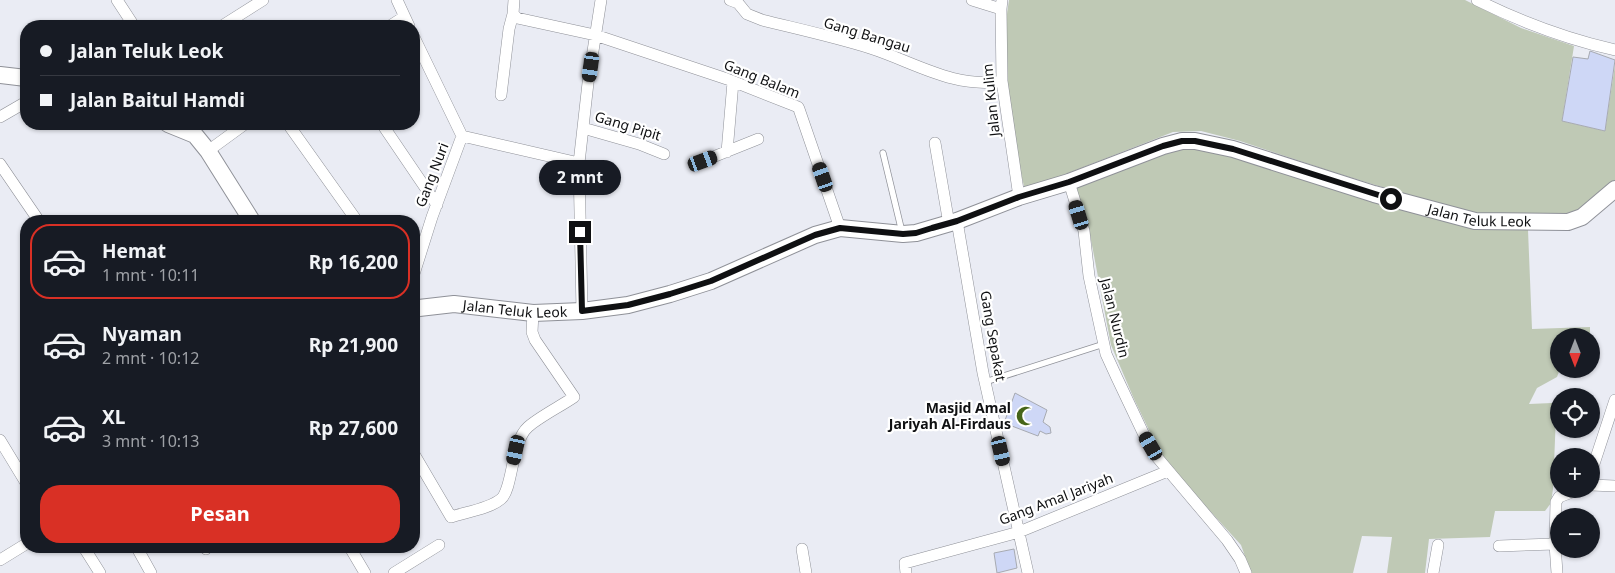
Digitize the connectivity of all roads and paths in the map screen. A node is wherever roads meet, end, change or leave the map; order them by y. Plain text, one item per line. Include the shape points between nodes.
1 (117, 0) edge
2 (263, 0) edge
3 (396, 0) edge
4 (514, 0) edge
5 (601, 0) edge
6 (730, 0) edge
7 (972, 0) edge
8 (1478, 0) edge
9 (1002, 4) edge
10 (513, 14) junction
11 (130, 20) edge
12 (231, 20) edge
13 (406, 20) edge
14 (595, 35) junction
15 (420, 49) edge
16 (1615, 50) edge
17 (0, 75) edge
18 (20, 77) edge
19 (1002, 81) junction
20 (733, 82) junction
21 (501, 95) dead end
22 (20, 105) edge
23 (0, 117) edge
24 (582, 128) junction
25 (193, 130) edge
26 (237, 130) edge
27 (292, 130) edge
28 (386, 130) edge
29 (462, 136) junction
30 (758, 140) dead end
31 (935, 143) dead end
32 (208, 151) junction
33 (727, 152) junction
34 (883, 153) dead end
35 (664, 154) dead end
36 (703, 161) dead end
37 (579, 163) junction
38 (0, 164) edge
39 (1069, 182) junction
40 (1615, 188) edge
41 (1019, 197) junction
42 (437, 205) junction
43 (35, 215) edge
44 (248, 215) edge
45 (353, 215) edge
46 (953, 223) junction
47 (840, 228) junction
48 (903, 234) junction
49 (420, 256) edge
50 (420, 306) edge
51 (582, 311) junction
52 (533, 313) junction
53 (1104, 344) junction
54 (985, 382) junction
55 (1615, 400) edge
56 (0, 440) edge
57 (1599, 448) edge
58 (11, 457) junction
59 (0, 463) edge
60 (420, 464) edge
61 (1168, 471) junction
62 (20, 473) edge
63 (1600, 486) edge
64 (1615, 486) edge
65 (1019, 532) junction
66 (1550, 544) edge
67 (1438, 545) dead end
68 (439, 546) dead end
69 (1499, 546) dead end
70 (20, 548) edge
71 (802, 549) dead end
72 (88, 553) edge
73 (140, 553) edge
74 (353, 553) edge
75 (1556, 558) edge
76 (0, 560) edge
77 (100, 573) edge
78 (151, 573) edge
79 (365, 573) edge
80 (394, 573) edge
81 (806, 573) edge
82 (906, 573) edge
83 (1028, 573) edge
84 (1246, 573) edge
85 (1433, 573) edge
86 (1557, 573) edge

1 - 11 street
2 - 12 street
3 - 13 street
4 - 10 street
5 - 14 street
6 - 19 street, Gang Bangau via 738,3 747,14 762,20 870,48 950,79 985,84
7 - 9 street
8 - 16 street via 1518,19
9 - 19 street, Jalan Kulim
10 - 14 street, Gang Balam via 517,18
10 - 21 street
14 - 20 street, Gang Balam
14 - 24 street
15 - 29 street, Gang Nuri
17 - 18 street
19 - 41 street, Jalan Kulim
20 - 33 street
20 - 47 street, Gang Balam via 800,109
22 - 23 street
24 - 35 street, Gang Pipit
24 - 37 street
25 - 32 street
26 - 32 street
27 - 45 street
28 - 42 street
29 - 37 street
29 - 42 street, Gang Nuri
30 - 33 street
31 - 46 street, Gang Sepakat
32 - 44 street
33 - 36 street
34 - 48 lane
37 - 51 street
38 - 43 street
39 - 40 street, Jalan Teluk Leok via 1163,146 1195,141 1233,149 1374,194 1475,221 1568,222 1582,216
39 - 41 street, Jalan Teluk Leok
39 - 53 street, Jalan Nurdin via 1084,231 1089,276
41 - 46 street, Jalan Teluk Leok
42 - 49 street, Gang Nuri
46 - 48 street, Jalan Teluk Leok
46 - 54 street, Gang Sepakat
47 - 48 street, Jalan Teluk Leok
47 - 51 street, Jalan Teluk Leok via 815,235 711,281 628,305
50 - 52 street, Jalan Teluk Leok via 454,304
51 - 52 street, Jalan Teluk Leok
52 - 60 street via 535,340 574,397 527,428 516,450 504,497 491,505 451,517
53 - 54 lane
53 - 61 street, Jalan Nurdin via 1142,430
54 - 65 street, Gang Sepakat
55 - 57 street
56 - 58 street
58 - 59 street
58 - 62 street
61 - 65 street, Gang Amal Jariyah
61 - 84 street, Jalan Nurdin via 1227,540
63 - 64 street
65 - 82 street, Gang Amal Jariyah via 905,563
65 - 83 street, Gang Sepakat
66 - 69 street
67 - 85 street
68 - 80 street
70 - 76 street
71 - 81 street
72 - 77 street
73 - 78 street
74 - 79 street
75 - 86 street

